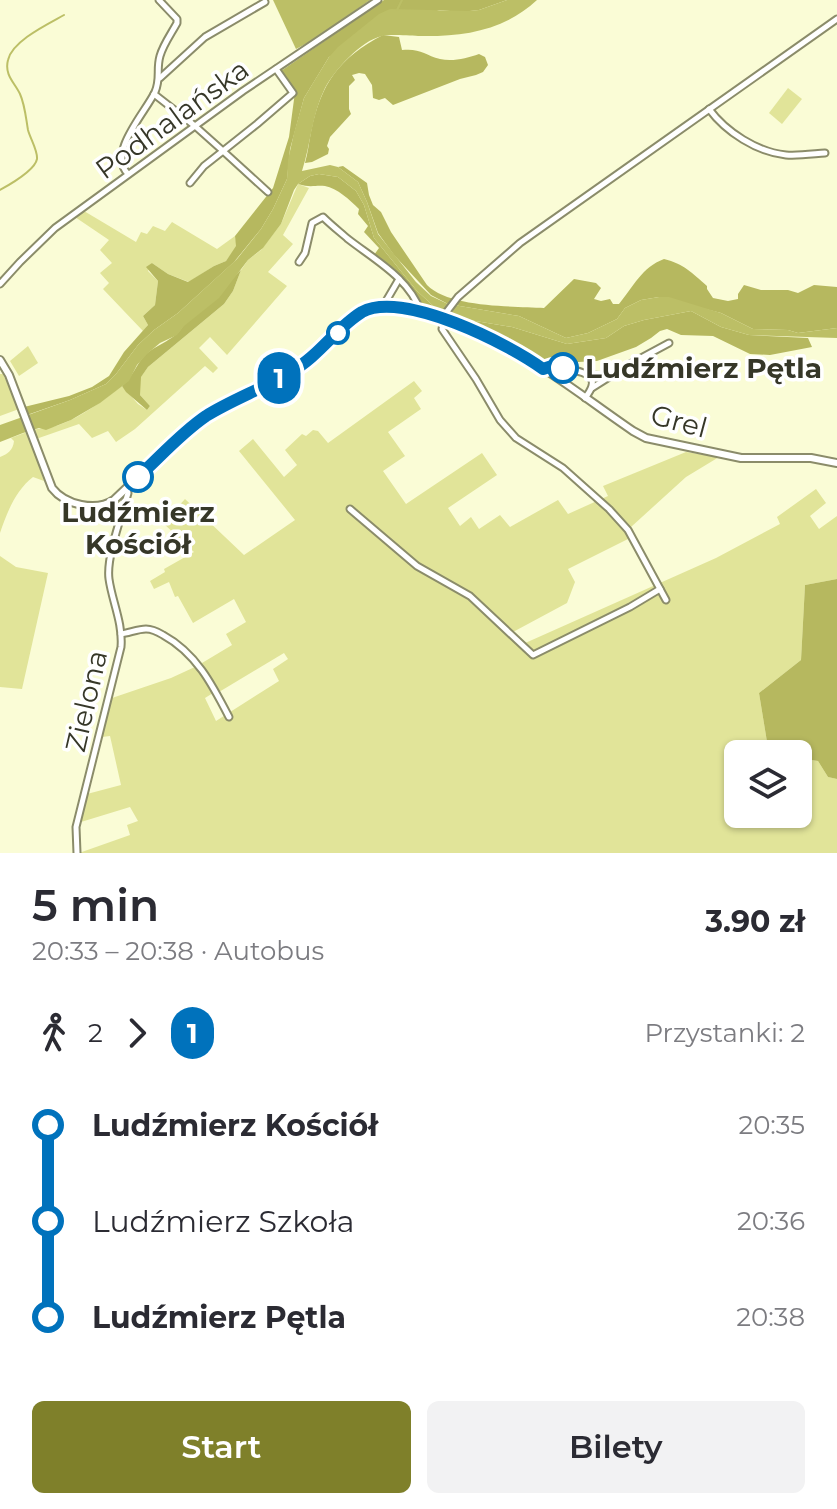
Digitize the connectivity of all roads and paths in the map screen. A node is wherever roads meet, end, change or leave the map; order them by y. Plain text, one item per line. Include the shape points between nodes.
1 (159, 0) edge
2 (378, 0) edge
3 (265, 2) edge
4 (837, 19) edge
5 (276, 69) junction
6 (160, 78) junction
7 (154, 94) junction
8 (709, 109) junction
9 (195, 126) junction
10 (223, 151) junction
11 (825, 153) dead end
12 (128, 174) junction
13 (190, 183) dead end
14 (268, 192) dead end
15 (299, 262) dead end
16 (399, 279) junction
17 (0, 284) edge
18 (382, 308) junction
19 (421, 312) junction
20 (444, 318) junction
21 (669, 343) dead end
22 (0, 360) edge
23 (543, 369) junction
24 (589, 375) junction
25 (610, 376) junction
26 (592, 388) junction
27 (585, 398) junction
28 (837, 463) edge
29 (127, 488) junction
30 (105, 505) junction
31 (350, 509) dead end
32 (123, 511) junction
33 (660, 589) junction
34 (666, 600) dead end
35 (121, 634) junction
36 (229, 717) dead end
37 (77, 853) edge

1 - 6 street via 177,19 160,55
2 - 5 street, Podhalańska
3 - 6 street via 205,37
4 - 8 street
5 - 9 street, Podhalańska
5 - 10 street via 293,93
6 - 7 street
7 - 9 street
7 - 12 street via 121,154
8 - 11 street via 719,122 763,149 787,155
8 - 20 street via 520,243 456,299
9 - 10 street
9 - 12 street, Podhalańska
10 - 13 street
10 - 14 street
12 - 17 street, Podhalańska via 55,228
15 - 16 street via 312,223 323,217
16 - 18 street
16 - 19 street
18 - 19 street, Grel
18 - 29 street via 359,314 293,371 199,421
19 - 20 street, Grel
20 - 23 street, Grel
20 - 33 street via 442,329 500,420 609,509 628,530
21 - 25 street
22 - 30 street via 52,488 68,500
23 - 24 street via 552,366
23 - 27 street, Grel
24 - 25 street
24 - 26 street
25 - 26 street
26 - 27 street
27 - 28 street, Grel via 633,431 661,442 741,458
29 - 30 street
29 - 32 street, Zielona
30 - 32 street
31 - 33 street via 417,566 470,596 533,655
32 - 35 street, Zielona via 108,574
33 - 34 street
35 - 36 street via 155,631 190,653
35 - 37 street, Zielona via 76,827

